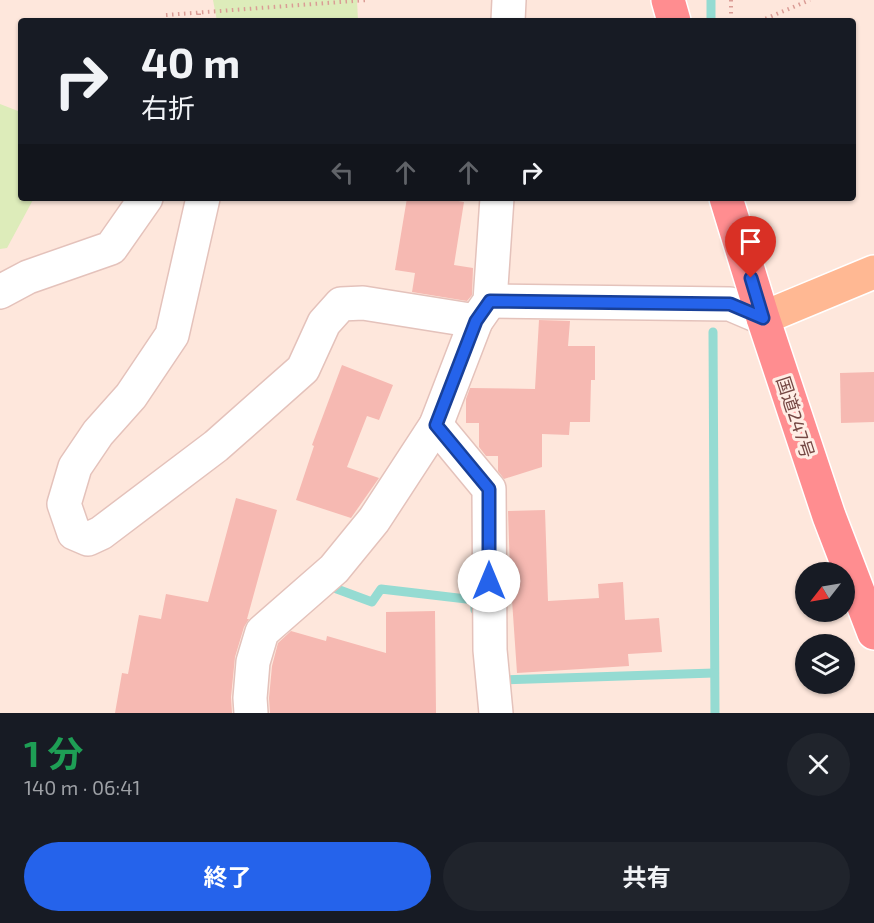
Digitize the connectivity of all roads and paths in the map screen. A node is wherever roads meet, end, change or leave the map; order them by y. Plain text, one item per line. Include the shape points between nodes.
1 (367, 0) edge
2 (509, 0) edge
3 (668, 0) edge
4 (731, 0) edge
5 (810, 0) edge
6 (199, 11) junction
7 (166, 15) dead end
8 (199, 18) edge
9 (508, 18) edge
10 (673, 18) edge
11 (731, 18) edge
12 (767, 18) edge
13 (144, 201) edge
14 (202, 201) edge
15 (497, 201) edge
16 (727, 201) edge
17 (874, 272) edge
18 (0, 292) edge
19 (483, 311) junction
20 (763, 318) junction
21 (436, 425) junction
22 (874, 633) edge
23 (251, 713) edge
24 (496, 713) edge

1 - 6 path
2 - 9 street
3 - 10 highway
4 - 11 path
5 - 12 path
6 - 7 path
6 - 8 path
13 - 18 street via 111,249 28,277
14 - 19 street via 172,335 131,396 75,467 64,504 74,533 88,539 216,446 303,369 324,323 341,304
15 - 19 street
16 - 20 highway, 国道247号
17 - 20 main road
19 - 20 street via 730,304
19 - 21 street
20 - 22 highway, 国道247号 via 828,516
21 - 23 street via 374,520 334,569 262,632 253,662
21 - 24 street via 489,489 490,650

